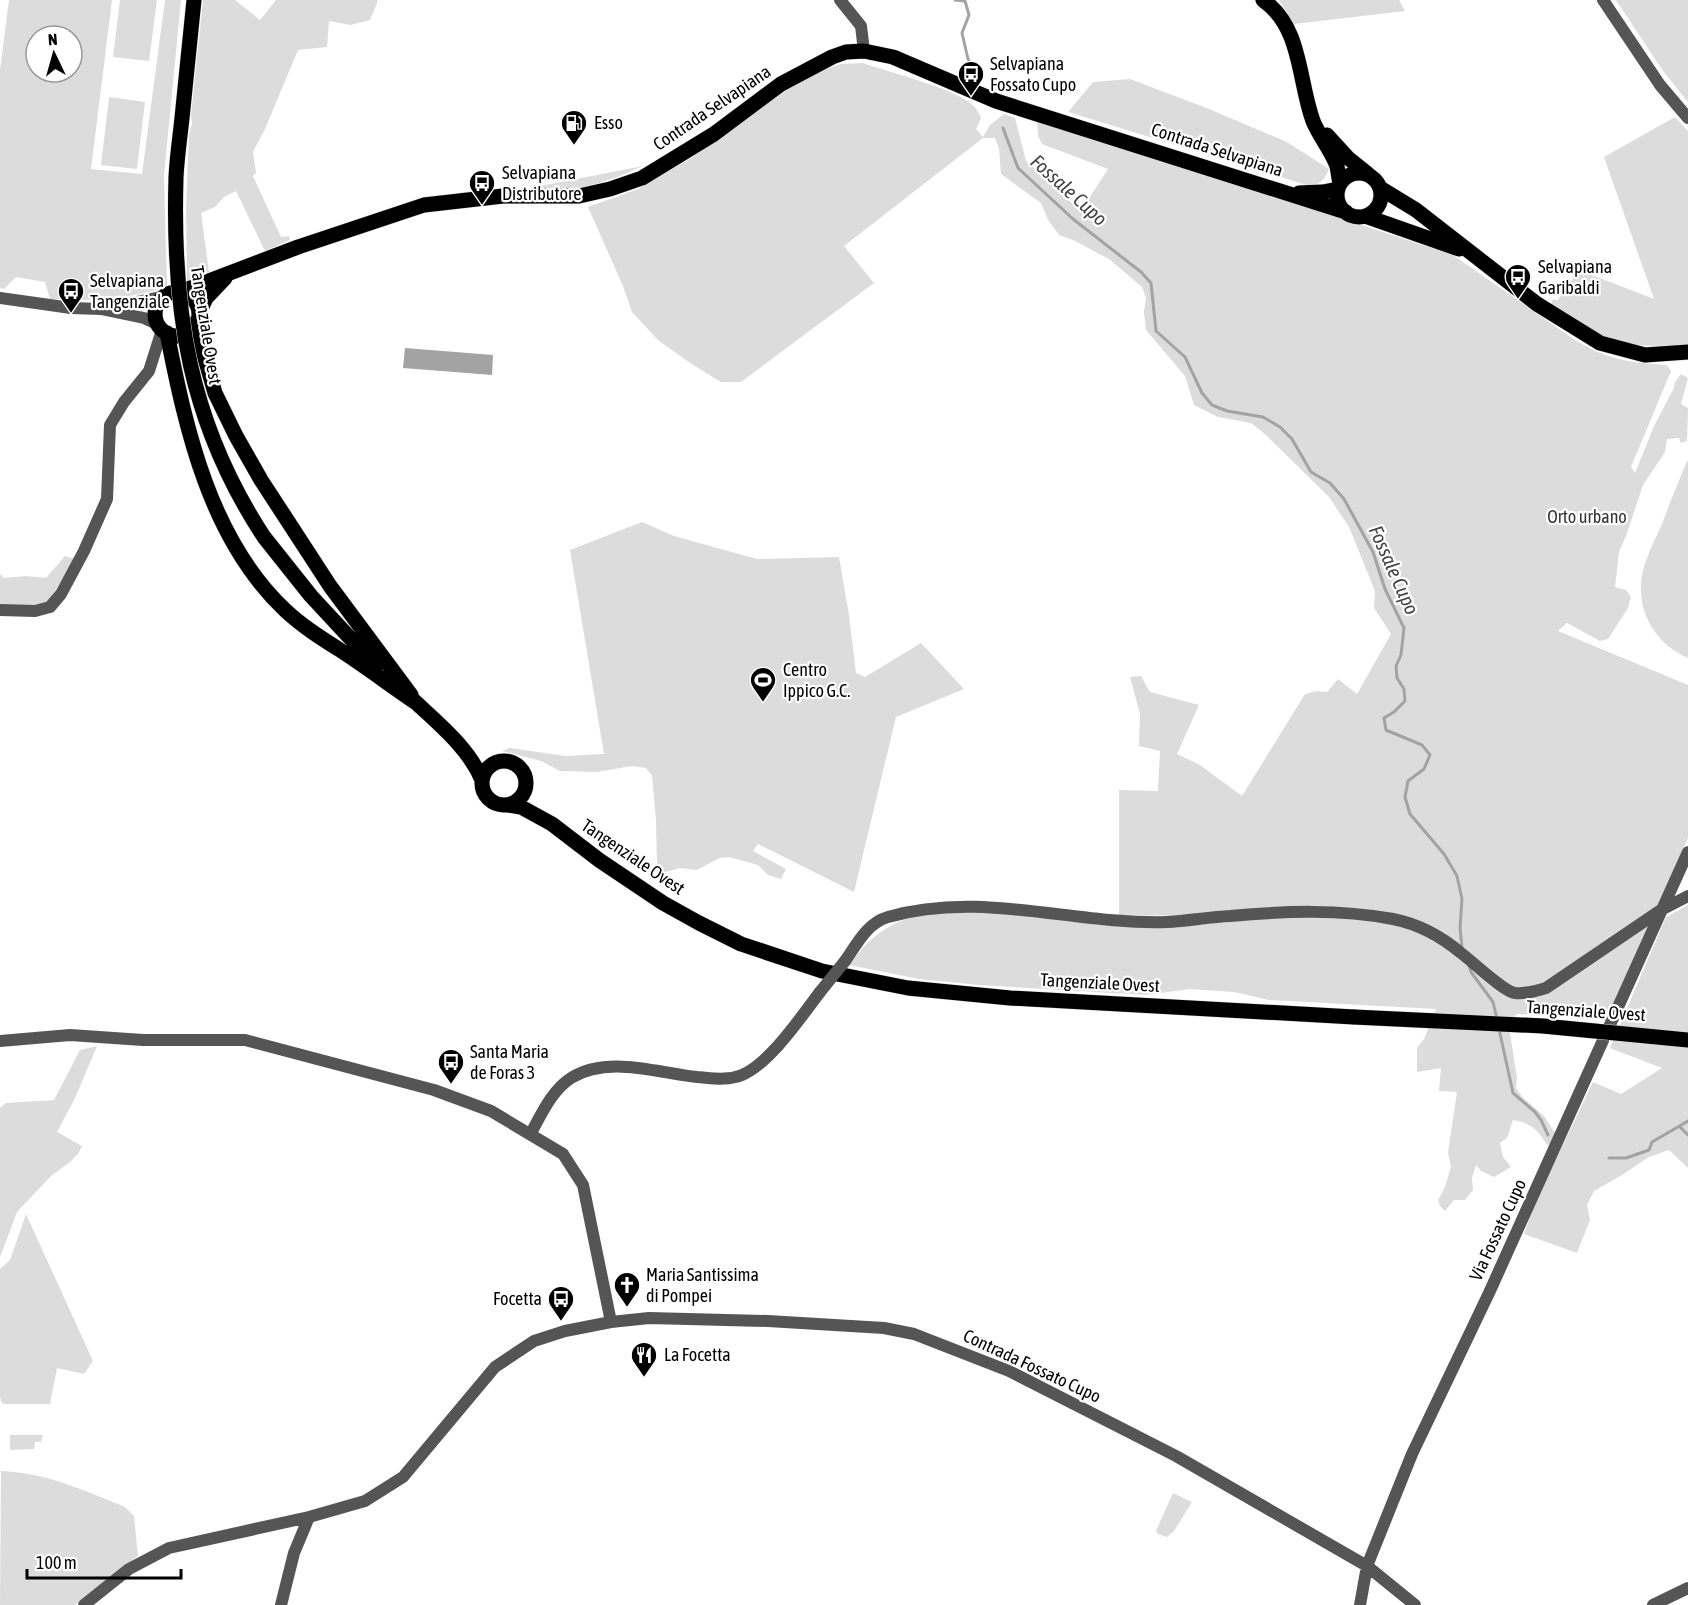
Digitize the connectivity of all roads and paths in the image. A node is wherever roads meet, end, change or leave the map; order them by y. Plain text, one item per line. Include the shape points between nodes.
1 (194, 0) edge
2 (840, 0) edge
3 (1263, 0) edge
4 (1603, 0) edge
5 (864, 51) junction
6 (1688, 118) edge
7 (1313, 121) junction
8 (1375, 182) junction
9 (1339, 187) junction
10 (1287, 193) junction
11 (1346, 212) junction
12 (1365, 216) junction
13 (1476, 256) junction
14 (232, 272) junction
15 (180, 292) junction
16 (162, 297) junction
17 (0, 298) edge
18 (101, 309) junction
19 (198, 317) junction
20 (162, 329) junction
21 (1688, 352) edge
22 (0, 610) edge
23 (415, 702) junction
24 (459, 744) junction
25 (498, 762) junction
26 (482, 780) junction
27 (525, 787) junction
28 (508, 805) junction
29 (552, 824) junction
30 (1688, 852) edge
31 (1688, 896) edge
32 (1661, 910) junction
33 (1688, 1040) edge
34 (0, 1041) edge
35 (531, 1133) junction
36 (611, 1322) junction
37 (309, 1517) junction
38 (1367, 1566) junction
39 (1688, 1588) edge
40 (84, 1605) edge
41 (281, 1605) edge
42 (1360, 1605) edge
43 (1415, 1605) edge
44 (1653, 1605) edge

1 - 23 main road, Tangenziale Ovest, bridge via 176,175 176,259 190,371 208,430 238,495 264,537 363,654
2 - 5 street via 861,26
3 - 7 main road via 1285,22
4 - 6 street via 1660,85
5 - 10 main road, Contrada Selvapiana via 893,57 996,101
5 - 14 main road, Contrada Selvapiana via 832,57 781,84 714,134 642,178 579,196 503,196 424,205
7 - 8 main road
7 - 9 main road via 1336,165
8 - 9 main road via 1362,173 1354,174
8 - 12 main road via 1380,197 1378,205
8 - 13 main road
9 - 10 main road, Contrada Selvapiana via 1323,192
9 - 11 main road via 1338,202
10 - 11 main road, Contrada Selvapiana
11 - 12 main road
12 - 13 main road
13 - 21 main road via 1537,304 1600,343 1645,355
14 - 15 main road, Contrada Selvapiana
14 - 19 main road, Contrada Selvapiana via 215,287
15 - 16 main road
15 - 19 main road via 193,299
16 - 18 street
16 - 20 main road via 155,310
17 - 18 street
18 - 20 street via 144,318
19 - 20 main road via 185,334 173,335
19 - 23 main road via 215,393 236,436 330,586
20 - 22 street via 149,371 110,425 107,499 65,588 50,607 35,611
20 - 23 main road via 201,468 228,533 254,574 295,618
23 - 24 main road, Tangenziale Ovest
24 - 25 main road, Tangenziale Ovest
24 - 26 main road, Tangenziale Ovest
25 - 26 main road
25 - 27 main road via 510,763 520,770
26 - 28 main road via 488,799
27 - 28 main road via 519,799
27 - 29 main road, Tangenziale Ovest
28 - 29 main road, Tangenziale Ovest via 521,807
29 - 33 main road, Tangenziale Ovest, bridge via 663,903 741,944 822,971 908,988 1010,998 1543,1026
30 - 32 street, Via Fossato Cupo
31 - 32 street
32 - 35 street, bridge via 1546,988 1513,993 1419,926 1394,919 1335,912 1280,912 1167,922 998,906 914,911 872,923 786,1036 757,1066 742,1075 727,1080 641,1069 589,1070 558,1090
32 - 38 street, Via Fossato Cupo via 1412,1454
34 - 35 street via 70,1035 245,1040 434,1090 491,1111
35 - 36 street via 563,1154 583,1185
36 - 37 street, Contrada Fossato Cupo via 534,1341 495,1367 403,1477 365,1501
36 - 38 street, Contrada Fossato Cupo via 649,1318 768,1321 884,1328 914,1334 1009,1371 1176,1456
37 - 40 street, Contrada Fossato Cupo via 169,1548 129,1569
37 - 41 street via 294,1553
38 - 42 street
38 - 43 street, Contrada Fossato Cupo
39 - 44 street

